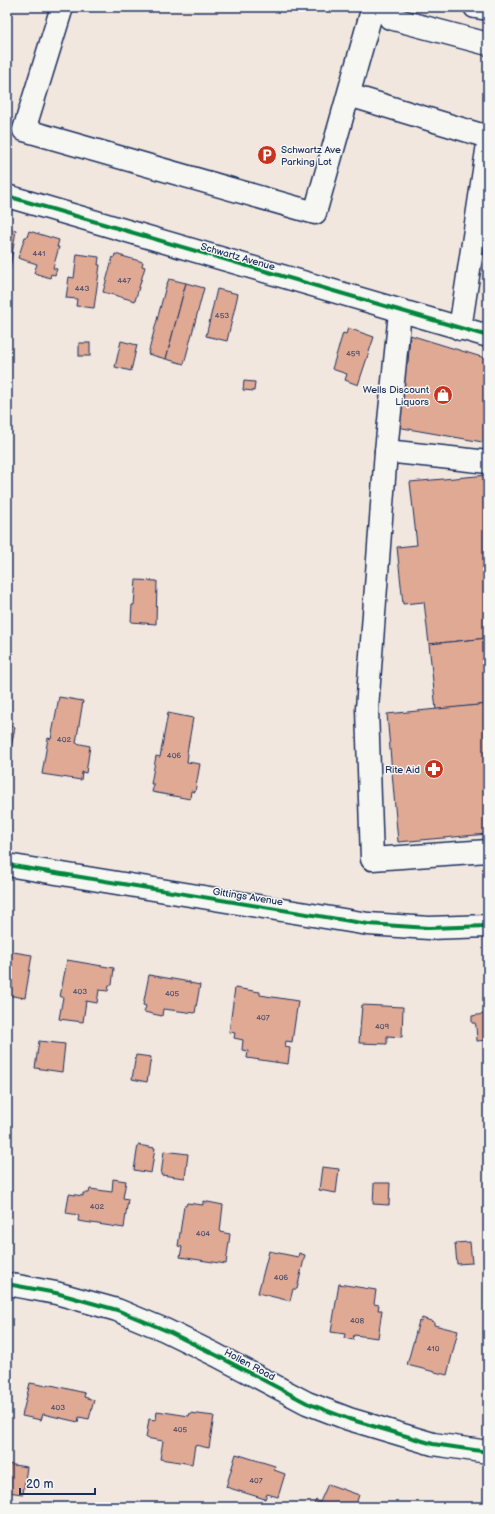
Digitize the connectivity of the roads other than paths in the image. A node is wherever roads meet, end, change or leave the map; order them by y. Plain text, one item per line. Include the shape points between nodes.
1 (62, 7) edge
2 (373, 7) edge
3 (384, 7) edge
4 (488, 44) edge
5 (349, 94) junction
6 (488, 136) edge
7 (488, 144) edge
8 (7, 196) edge
9 (400, 312) junction
10 (460, 329) junction
11 (488, 336) edge
12 (386, 452) junction
13 (488, 462) edge
14 (488, 851) edge
15 (7, 865) edge
16 (488, 926) edge
17 (7, 1284) edge
18 (488, 1452) edge

1 - 5 street via 24,130 315,214
2 - 5 street
3 - 4 street via 390,18
5 - 6 street
7 - 10 street
8 - 9 street, Schwartz Avenue
9 - 10 street, Schwartz Avenue
9 - 12 street
10 - 11 street, Schwartz Avenue
12 - 13 street
12 - 14 street via 367,709 372,859
15 - 16 street, Gittings Avenue via 368,924 429,928
17 - 18 street, Hollen Road via 117,1310 165,1330 308,1403 349,1419 433,1444

